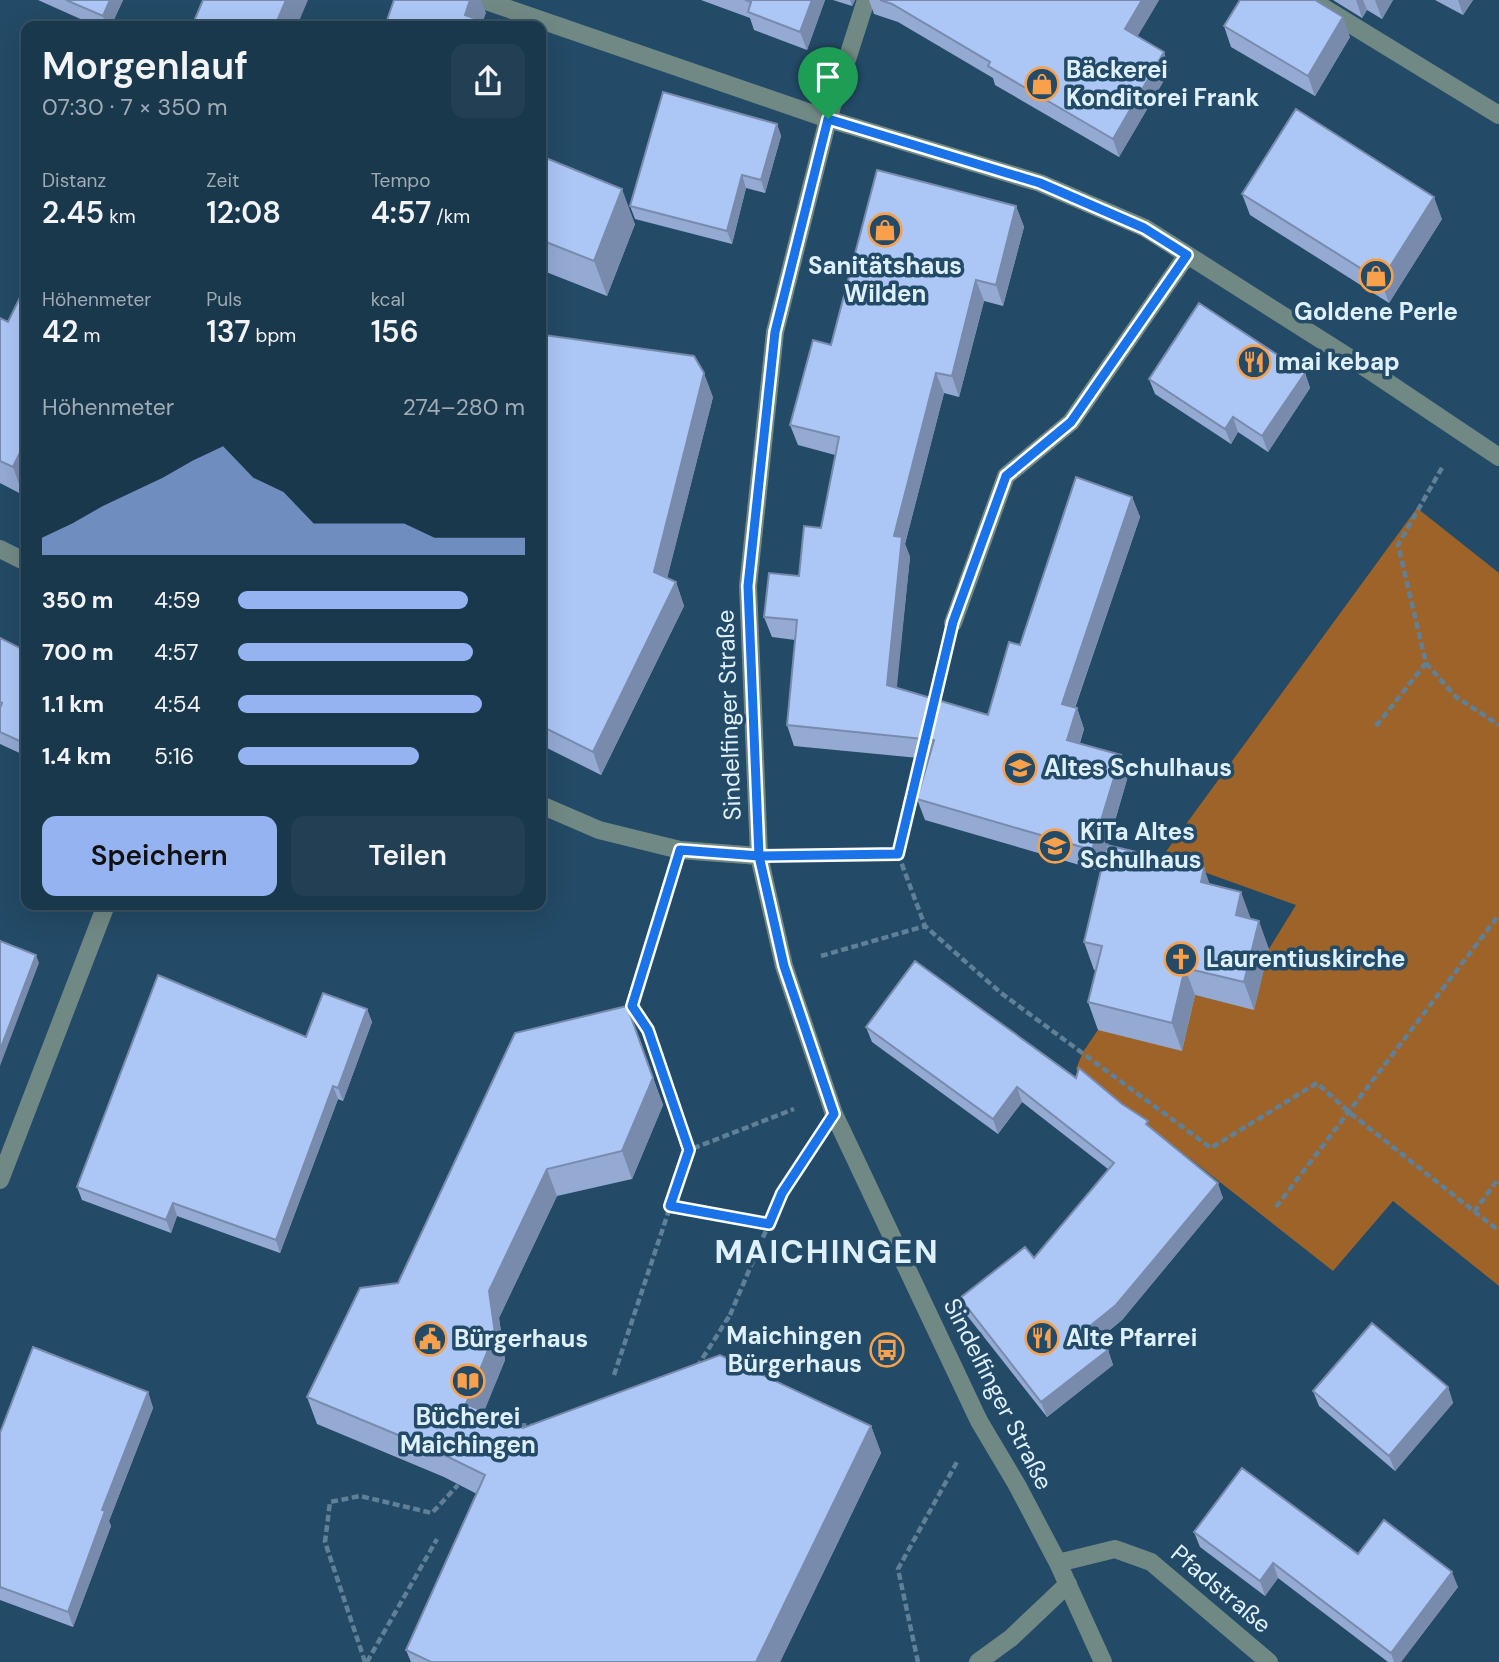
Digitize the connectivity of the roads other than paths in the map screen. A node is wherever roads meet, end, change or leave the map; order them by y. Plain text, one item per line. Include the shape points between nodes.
1 (483, 0) edge
2 (866, 0) edge
3 (1311, 0) edge
4 (544, 21) edge
5 (546, 22) edge
6 (1499, 115) edge
7 (828, 119) junction
8 (1187, 255) junction
9 (1499, 457) edge
10 (0, 549) edge
11 (21, 560) edge
12 (953, 622) road end
13 (546, 807) edge
14 (759, 856) junction
15 (104, 910) edge
16 (0, 1180) edge
17 (1058, 1563) junction
18 (1068, 1584) junction
19 (978, 1662) edge
20 (1103, 1662) edge
21 (1269, 1662) edge

1 - 4 street
2 - 7 street, Sindelfinger Straße
3 - 6 street
5 - 7 street
7 - 8 street via 1040,183 1144,228
7 - 14 street, Sindelfinger Straße via 775,332 748,586
8 - 9 street
8 - 12 street via 1071,422 1006,476
10 - 11 street
13 - 14 street via 599,830 680,850
14 - 17 street, Sindelfinger Straße via 784,966 826,1097 979,1421
15 - 16 street
17 - 18 street, Sindelfinger Straße
17 - 21 street, Pfadstraße via 1115,1549 1151,1562
18 - 19 street
18 - 20 street, Sindelfinger Straße

